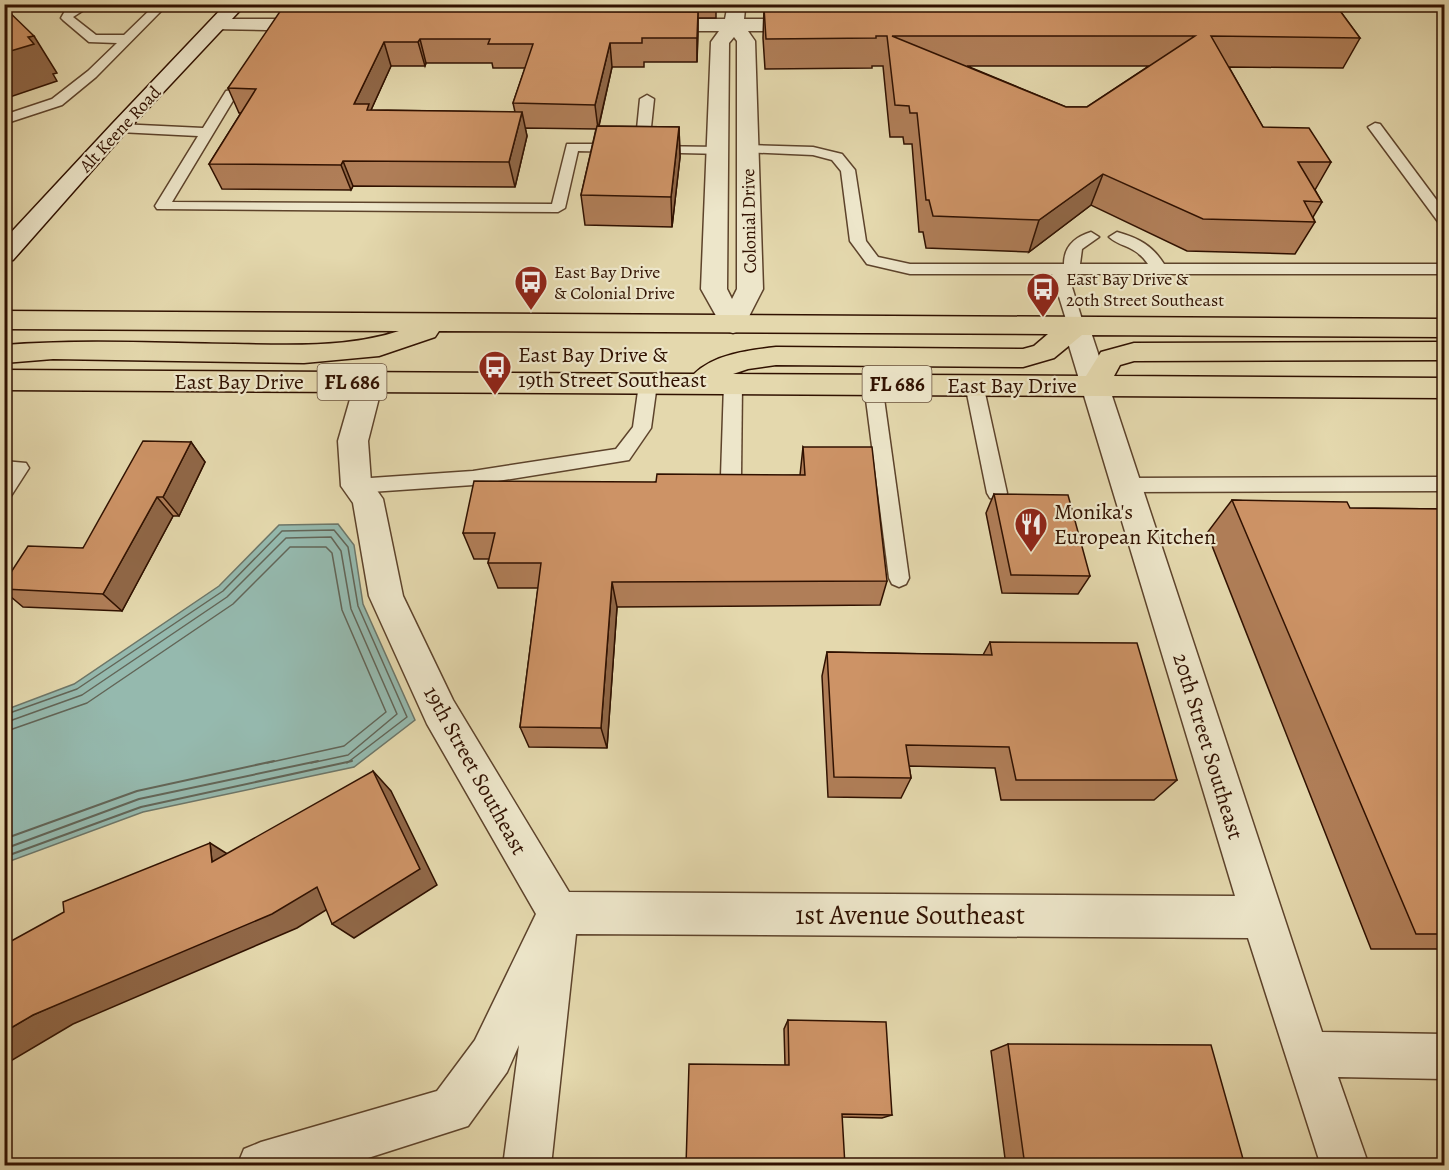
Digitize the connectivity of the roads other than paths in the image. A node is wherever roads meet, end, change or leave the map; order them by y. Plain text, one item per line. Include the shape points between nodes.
1 (88, 4) edge
2 (163, 4) edge
3 (237, 4) edge
4 (735, 15) edge
5 (218, 25) junction
6 (335, 25) edge
7 (641, 25) edge
8 (828, 26) edge
9 (127, 39) junction
10 (231, 94) edge
11 (647, 99) dead end
12 (4, 120) edge
13 (1375, 127) dead end
14 (119, 128) junction
15 (207, 132) junction
16 (642, 149) junction
17 (748, 149) junction
18 (719, 151) junction
19 (1444, 220) edge
20 (1091, 237) dead end
21 (1118, 237) dead end
22 (4, 255) edge
23 (1444, 269) edge
24 (1065, 270) junction
25 (1159, 270) junction
26 (4, 320) edge
27 (447, 322) junction
28 (733, 324) junction
29 (1076, 326) junction
30 (1444, 328) edge
31 (1444, 351) edge
32 (4, 354) edge
33 (4, 380) edge
34 (369, 382) junction
35 (648, 384) junction
36 (699, 384) junction
37 (733, 384) junction
38 (873, 384) junction
39 (975, 384) junction
40 (1095, 385) junction
41 (1444, 388) edge
42 (4, 468) edge
43 (731, 476) edge
44 (1444, 484) edge
45 (1127, 485) junction
46 (356, 486) junction
47 (4, 491) edge
48 (997, 494) edge
49 (899, 578) dead end
50 (558, 913) junction
51 (1262, 916) junction
52 (1308, 1054) junction
53 (1444, 1056) edge
54 (261, 1166) edge
55 (527, 1166) edge
56 (1345, 1166) edge

1 - 9 lane via 69,13 67,18 93,39
2 - 9 lane
3 - 5 street, Alt Keene Road
4 - 7 street
4 - 8 street
4 - 17 street, Colonial Drive via 746,41
4 - 18 street, Colonial Drive via 720,42
5 - 6 street
5 - 14 street, Alt Keene Road
9 - 12 lane via 57,102
10 - 15 lane
11 - 16 lane
13 - 19 lane
14 - 15 lane
14 - 22 street, Alt Keene Road
15 - 16 lane via 162,206 558,208 572,147
16 - 18 lane
17 - 24 lane via 813,151 837,157 848,170 858,241 873,261 910,269
17 - 28 street, Colonial Drive via 750,289
18 - 28 street, Colonial Drive via 714,289
20 - 24 lane via 1074,248
21 - 25 lane via 1143,246
23 - 25 lane
24 - 25 lane
24 - 29 lane
26 - 27 main road
27 - 28 main road
27 - 32 main road via 380,347 334,352 53,350
28 - 29 main road
29 - 30 main road
29 - 36 main road via 1044,352 1023,358 776,356 717,369
29 - 40 street, 20th Street Southeast
31 - 40 main road via 1134,352 1105,362
33 - 34 main road, East Bay Drive / FL 686
34 - 35 main road, East Bay Drive / FL 686
34 - 46 street, 19th Street Southeast via 353,441
35 - 36 main road, East Bay Drive / FL 686
35 - 46 lane via 642,428 622,455 473,478
36 - 37 main road, East Bay Drive / FL 686
37 - 38 main road, East Bay Drive / FL 686
37 - 43 lane
38 - 39 main road, East Bay Drive / FL 686
38 - 49 lane
39 - 40 main road, East Bay Drive / FL 686
39 - 48 lane
40 - 41 main road, East Bay Drive / FL 686
40 - 45 street, 20th Street Southeast
42 - 47 lane via 19,468
44 - 45 lane
45 - 51 street, 20th Street Southeast
46 - 50 street, 19th Street Southeast via 368,499 386,596 440,712
50 - 51 street, 1st Avenue Southeast
50 - 54 street via 491,1056 452,1110
50 - 55 street
51 - 52 street, 20th Street Southeast
52 - 53 street
52 - 56 street, 20th Street Southeast

